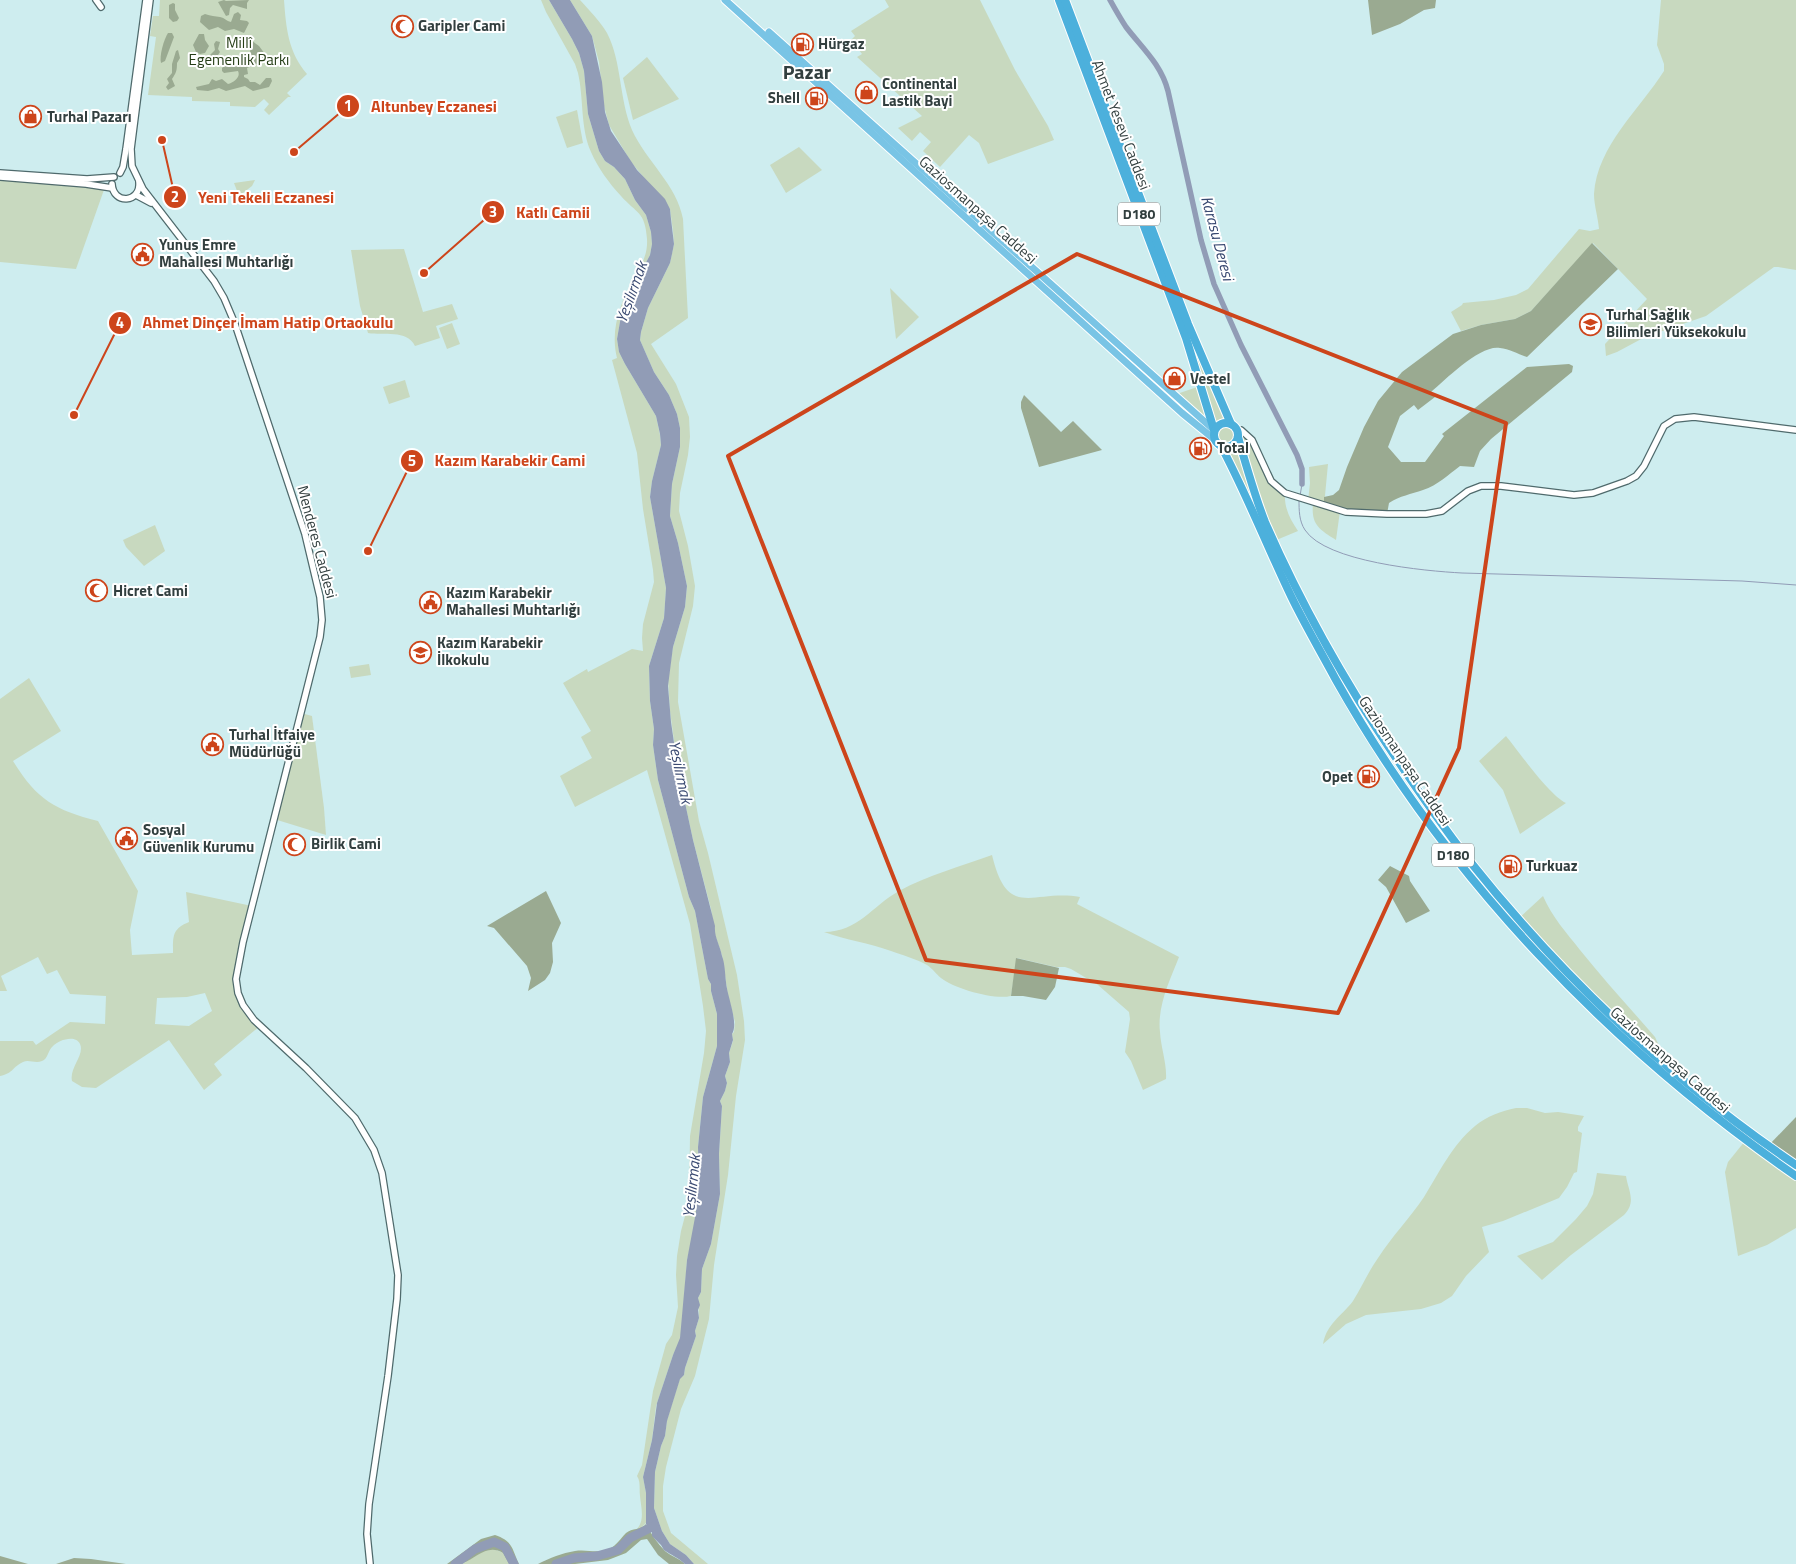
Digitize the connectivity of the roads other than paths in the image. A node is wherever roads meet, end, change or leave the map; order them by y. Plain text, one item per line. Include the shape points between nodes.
1 (96, 0) edge
2 (146, 0) edge
3 (150, 0) edge
4 (726, 0) edge
5 (732, 0) edge
6 (1059, 0) edge
7 (1065, 0) edge
8 (101, 7) dead end
9 (0, 173) edge
10 (117, 175) junction
11 (0, 177) edge
12 (138, 179) junction
13 (112, 188) junction
14 (136, 195) junction
15 (157, 208) junction
16 (1231, 424) junction
17 (1214, 430) junction
18 (1796, 430) edge
19 (1238, 434) junction
20 (1214, 439) junction
21 (1221, 446) junction
22 (1796, 1165) edge
23 (1796, 1176) edge
24 (370, 1564) edge

1 - 8 street
2 - 10 street via 124,163
3 - 12 street, Menderes Caddesi via 131,149 132,166
4 - 20 main road, Gaziosmanpaşa Caddesi via 1182,414
5 - 17 main road, Gaziosmanpaşa Caddesi
6 - 17 highway, Ahmet Yesevi Caddesi / D180 via 1186,338
7 - 16 highway, Ahmet Yesevi Caddesi / D180 via 1188,324
9 - 10 street via 87,179
10 - 12 street via 130,172
10 - 13 street
11 - 13 street
12 - 14 street
12 - 15 street, Menderes Caddesi
13 - 14 street via 122,199
14 - 15 street, Menderes Caddesi
15 - 24 street, Menderes Caddesi via 208,273 229,308 296,506 321,607 320,638 236,980 238,994 254,1020 354,1118 374,1150 382,1173 398,1284 369,1504
16 - 17 highway via 1221,423
16 - 19 highway, Gaziosmanpaşa Caddesi
17 - 20 highway
18 - 19 street via 1694,418 1673,419 1664,426 1644,466 1627,481 1581,495 1481,486 1468,491 1442,511 1426,514 1353,513 1293,496 1271,481 1252,440 1241,430
19 - 21 highway via 1230,446
19 - 22 highway, Gaziosmanpaşa Caddesi / D180 via 1265,521 1300,596 1365,711 1468,859 1531,933 1626,1030 1719,1109
20 - 21 highway, Gaziosmanpaşa Caddesi
21 - 23 highway, Gaziosmanpaşa Caddesi / D180 via 1291,595 1337,681 1401,783 1460,864 1524,939 1619,1035 1713,1116

